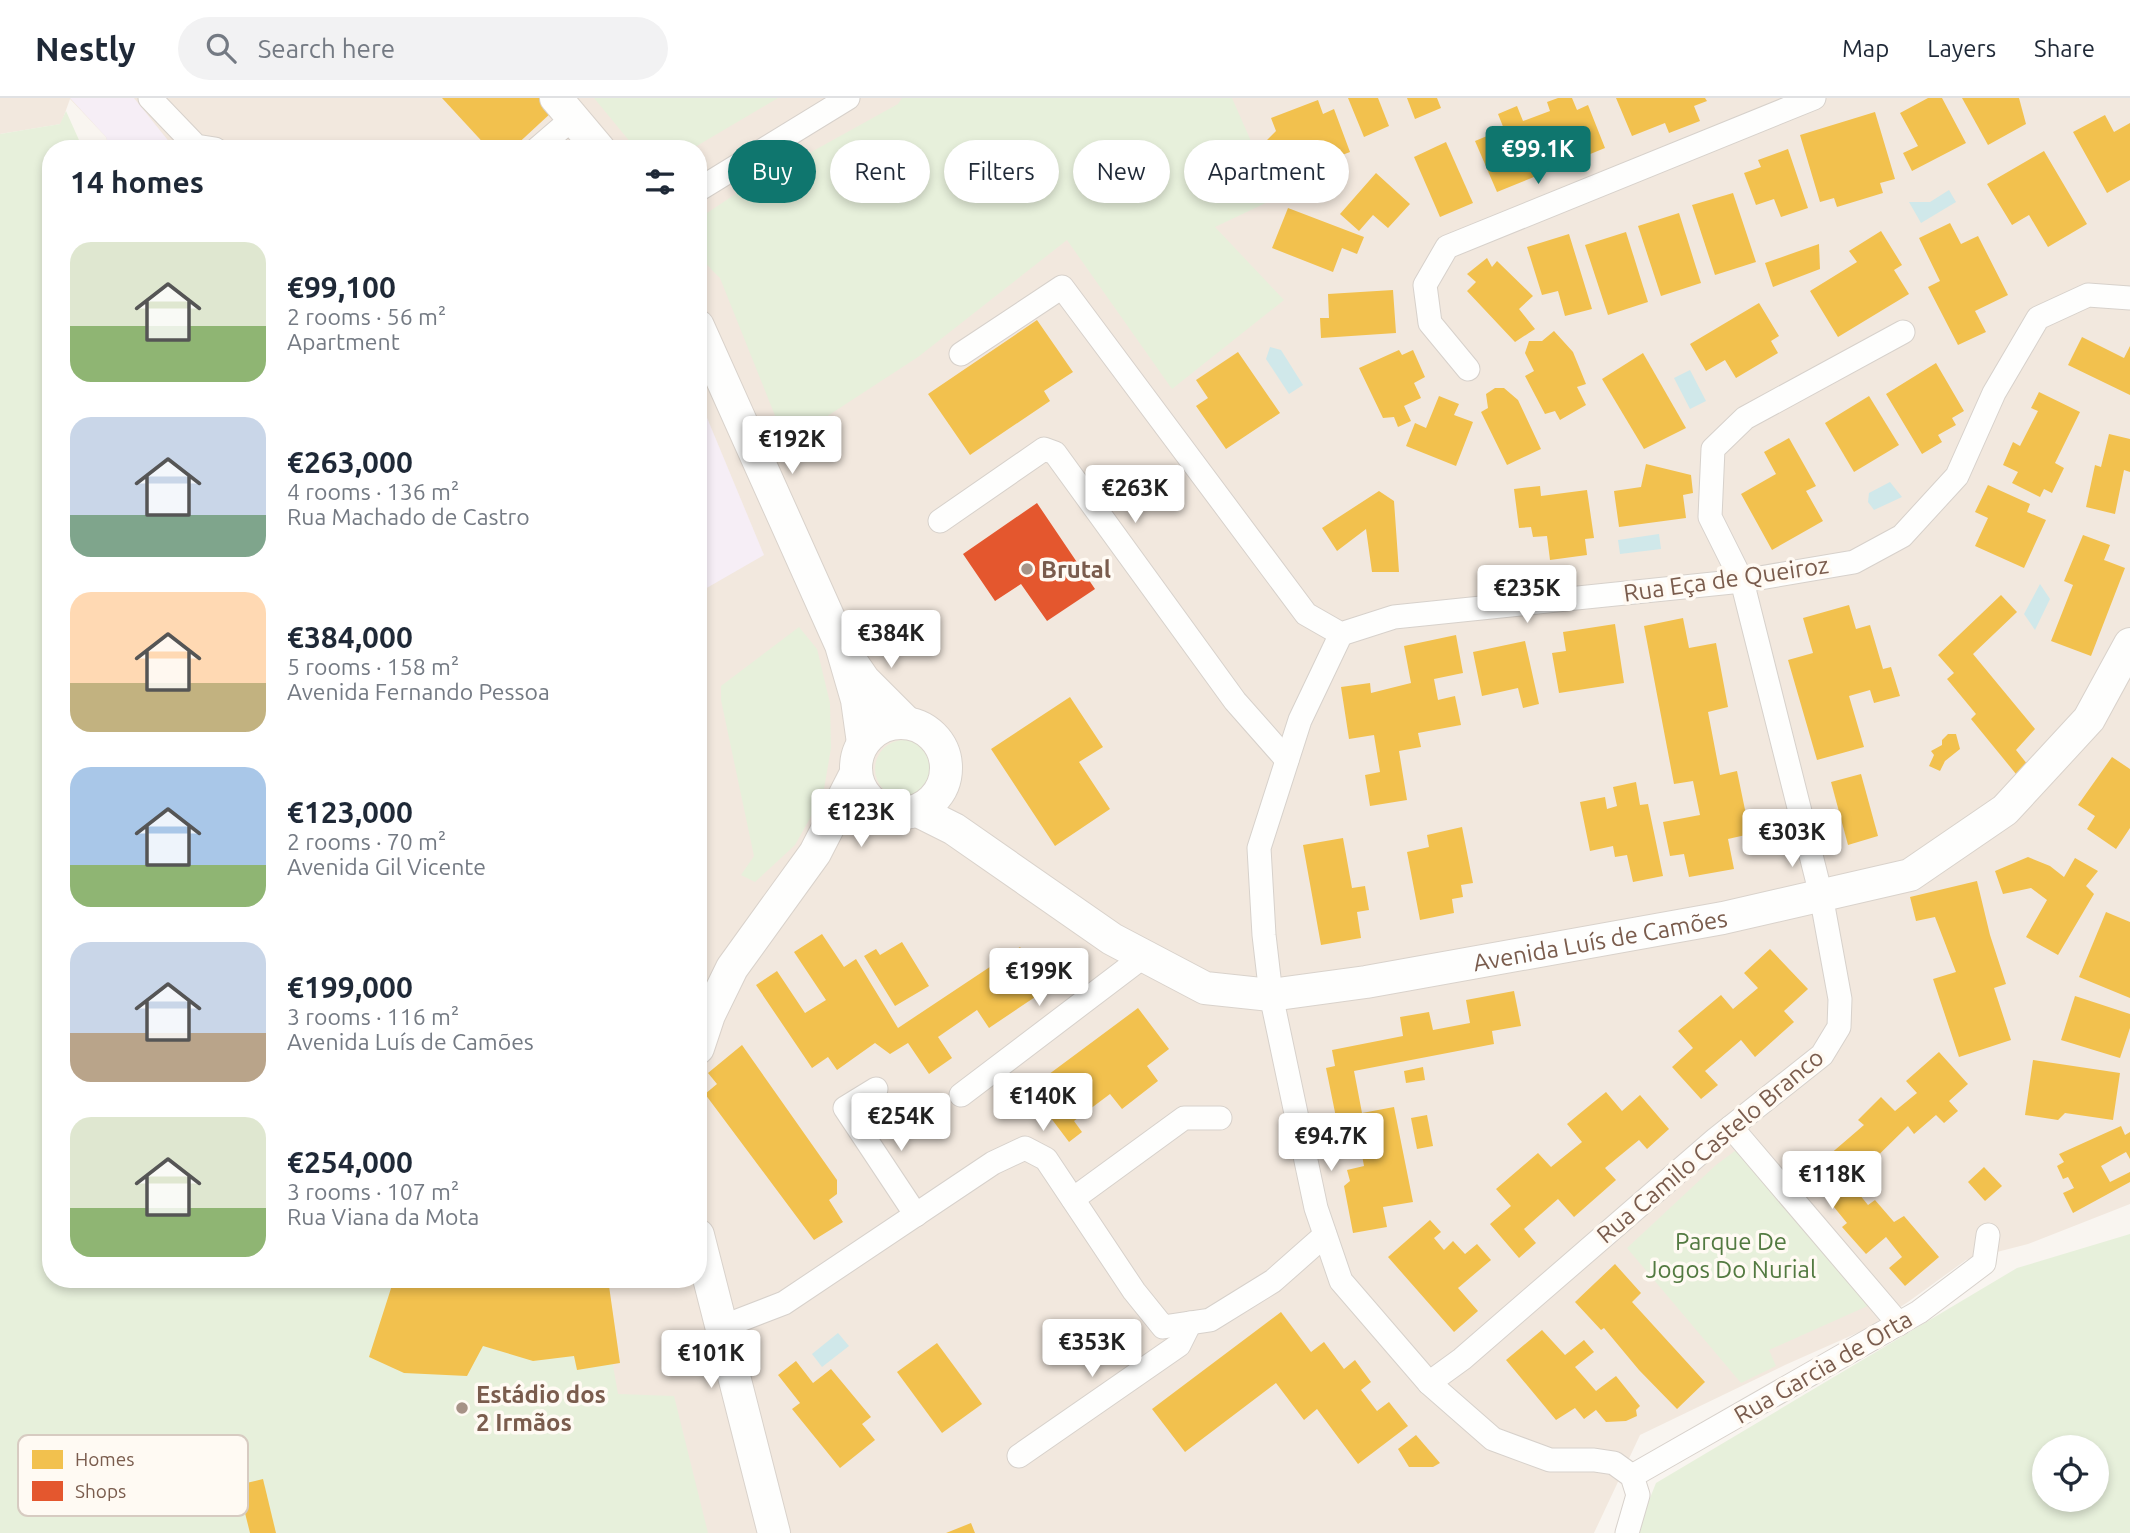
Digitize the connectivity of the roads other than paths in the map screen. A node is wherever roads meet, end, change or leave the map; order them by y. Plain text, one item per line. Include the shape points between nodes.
1 (150, 98) edge
2 (848, 98) edge
3 (1814, 98) edge
4 (565, 108) edge
5 (190, 140) edge
6 (543, 140) edge
7 (591, 140) edge
8 (707, 184) edge
9 (2130, 298) edge
10 (1903, 332) dead end
11 (707, 346) edge
12 (961, 354) dead end
13 (1468, 369) dead end
14 (940, 521) dead end
15 (1742, 581) junction
16 (1341, 634) junction
17 (2130, 644) edge
18 (841, 645) junction
19 (907, 723) junction
20 (863, 743) junction
21 (1287, 760) junction
22 (856, 773) junction
23 (945, 778) junction
24 (873, 804) junction
25 (918, 811) junction
26 (815, 853) junction
27 (1001, 861) junction
28 (1821, 895) junction
29 (1144, 956) junction
30 (1271, 995) junction
31 (707, 1021) edge
32 (876, 1089) dead end
33 (961, 1095) dead end
34 (1220, 1118) dead end
35 (1731, 1127) junction
36 (1073, 1199) junction
37 (916, 1215) junction
38 (1325, 1235) junction
39 (1988, 1235) dead end
40 (707, 1270) edge
41 (1190, 1323) junction
42 (1899, 1324) junction
43 (722, 1327) junction
44 (1429, 1384) junction
45 (1019, 1456) dead end
46 (1632, 1476) junction
47 (774, 1533) edge
48 (1627, 1533) edge

1 - 5 street
2 - 8 street
3 - 13 street via 1447,247 1425,285 1430,323
4 - 6 street
4 - 7 street
9 - 15 street, Rua Eça de Queiroz via 2088,295 2038,318 1994,393 1956,476 1902,536 1854,562
10 - 15 street, Rua Camilo Castelo Branco via 1745,418 1713,449 1710,517
11 - 18 street
12 - 16 street via 1062,287 1306,614
14 - 21 street via 1044,449 1055,453 1235,701
15 - 16 street, Rua Eça de Queiroz via 1394,617
15 - 28 street, Rua Camilo Castelo Branco
16 - 21 street via 1300,720
17 - 28 street, Avenida Luís de Camões via 2089,719 2005,810 1910,875
18 - 19 street via 864,680
18 - 20 street via 857,700
19 - 20 street via 882,727
19 - 23 street via 934,737 942,749
20 - 22 street
21 - 30 street via 1259,848
22 - 24 street via 858,785
22 - 26 street
23 - 25 street via 940,792
23 - 27 street
24 - 25 street via 887,812
24 - 26 street
25 - 27 street
26 - 31 street via 732,968
27 - 29 street, Avenida Luís de Camões via 1112,939
28 - 30 street, Avenida Luís de Camões via 1698,922
28 - 35 street, Rua Camilo Castelo Branco via 1840,999 1839,1027 1822,1055
29 - 30 street, Avenida Luís de Camões via 1205,988
29 - 33 street
30 - 38 street
32 - 37 street via 845,1108
34 - 36 street via 1184,1118
35 - 42 street
35 - 44 street, Rua Camilo Castelo Branco
36 - 37 street via 1046,1159 1025,1148 993,1163
36 - 41 street via 1163,1327
37 - 43 street via 784,1303
38 - 41 street via 1273,1281 1210,1320
38 - 44 street via 1341,1281
39 - 42 street, Rua Garcia de Orta via 1984,1263
40 - 43 street
41 - 45 street via 1179,1345
42 - 46 street, Rua Garcia de Orta
43 - 47 street
44 - 46 street via 1493,1439 1550,1460 1614,1463
46 - 48 street via 1638,1495

